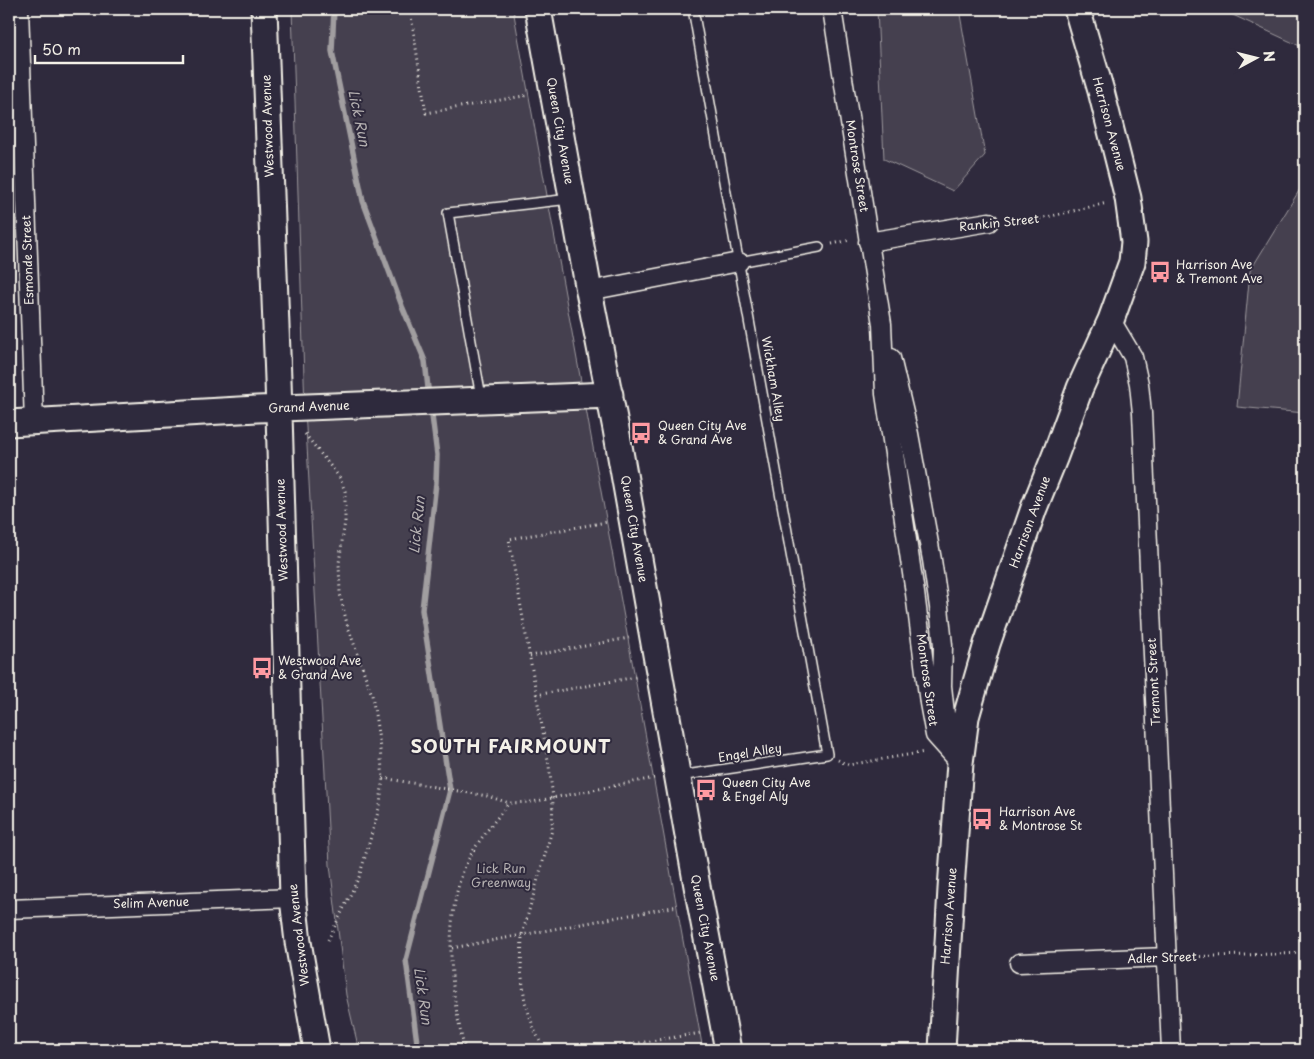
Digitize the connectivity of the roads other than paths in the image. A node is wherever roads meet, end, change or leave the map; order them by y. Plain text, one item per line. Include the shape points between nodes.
1 (20, 9) edge
2 (264, 9) edge
3 (538, 9) edge
4 (693, 9) edge
5 (832, 9) edge
6 (1077, 9) edge
7 (573, 198) junction
8 (990, 222) road end
9 (868, 242) junction
10 (819, 247) road end
11 (739, 262) junction
12 (589, 291) junction
13 (1111, 320) junction
14 (610, 395) junction
15 (482, 400) junction
16 (279, 409) junction
17 (34, 422) junction
18 (9, 423) edge
19 (827, 754) joint
20 (960, 763) junction
21 (666, 777) junction
22 (293, 898) junction
23 (9, 909) edge
24 (1166, 957) junction
25 (1019, 963) dead end
26 (317, 1050) edge
27 (728, 1050) edge
28 (942, 1050) edge
29 (1171, 1050) edge

1 - 17 street, Esmonde Street
2 - 16 main road, Westwood Avenue
3 - 7 main road, Queen City Avenue
4 - 11 lane, Wickham Alley
5 - 9 street, Montrose Street
6 - 13 main road, Harrison Avenue via 1128,198 1134,242 1132,262
7 - 12 main road, Queen City Avenue
7 - 15 lane via 448,213
8 - 9 street, Rankin Street
9 - 20 street, Montrose Street via 882,324 885,394 929,703 935,735
10 - 11 lane
11 - 12 street
11 - 19 lane, Wickham Alley
12 - 14 main road, Queen City Avenue
13 - 20 main road, Harrison Avenue via 1080,388 1020,547 966,718
13 - 24 street, Tremont Street via 1132,357 1142,413
14 - 15 main road, Grand Avenue
14 - 21 main road, Queen City Avenue
15 - 16 main road, Grand Avenue
16 - 17 main road, Grand Avenue
16 - 22 main road, Westwood Avenue
17 - 18 main road, Grand Avenue
19 - 21 lane, Engel Alley
20 - 28 main road, Harrison Avenue
21 - 27 main road, Queen City Avenue via 696,886
22 - 23 street, Selim Avenue
22 - 26 main road, Westwood Avenue
24 - 25 street, Adler Street
24 - 29 street, Tremont Street

